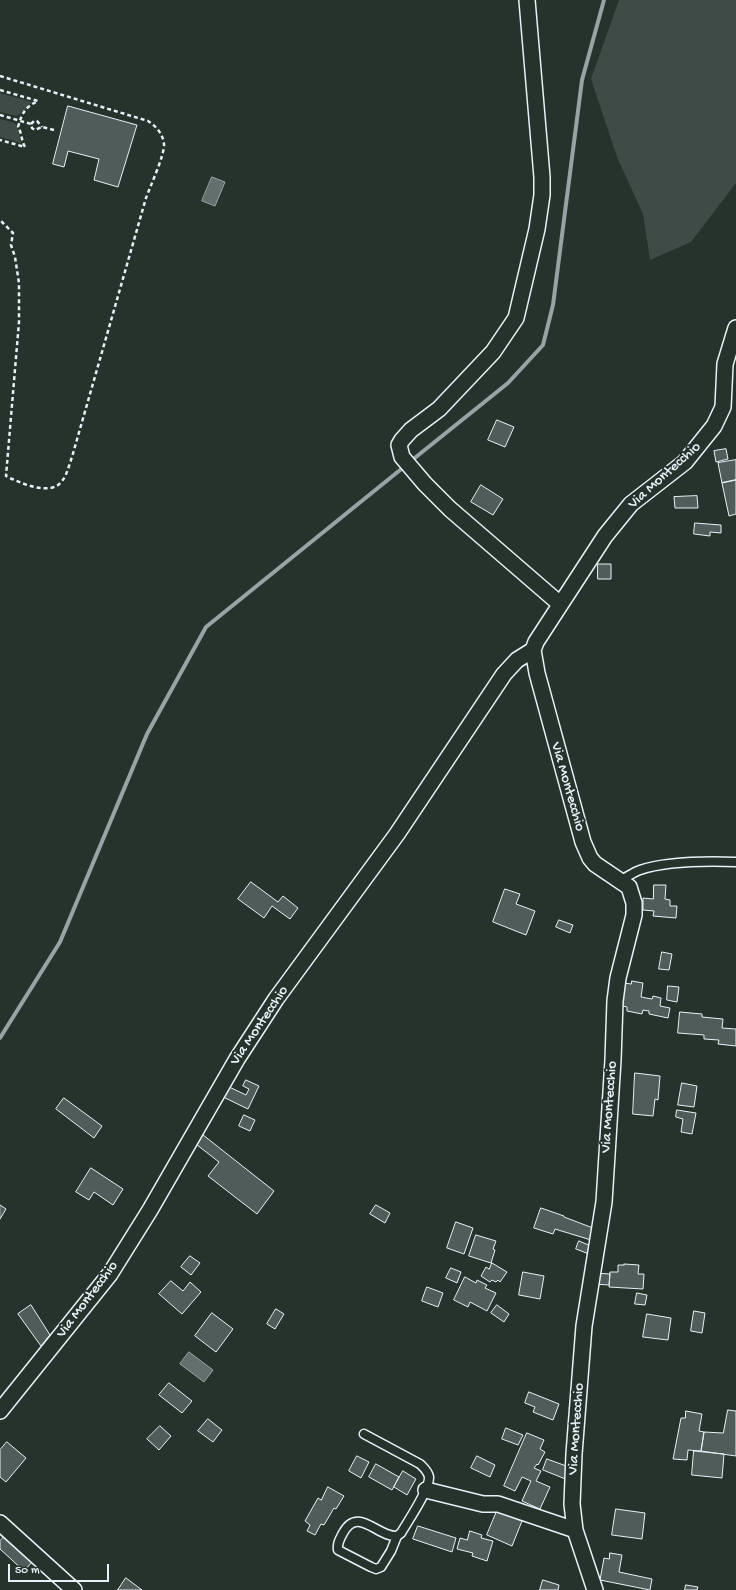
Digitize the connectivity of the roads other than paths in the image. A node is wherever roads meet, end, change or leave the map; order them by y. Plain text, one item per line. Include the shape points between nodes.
1 (527, 0) edge
2 (736, 328) edge
3 (560, 604) junction
4 (534, 650) junction
5 (736, 862) edge
6 (621, 880) junction
7 (0, 1412) edge
8 (364, 1434) dead end
9 (426, 1490) junction
10 (0, 1523) edge
11 (574, 1530) junction
12 (397, 1536) junction
13 (74, 1590) edge
14 (595, 1590) edge

1 - 3 street via 542,196 516,318 482,363 439,409 411,430 399,445 402,457 425,484
2 - 3 street, Via Montecchio via 725,364 723,407 714,426 685,462 631,504 605,536
3 - 4 street, Via Montecchio via 536,642
4 - 6 street, Via Montecchio via 553,737 583,842 595,864
4 - 7 street, Via Montecchio via 517,660 500,679 397,834 276,999 237,1059 110,1274
5 - 6 lane via 655,866 639,870
6 - 11 street, Via Montecchio via 629,886 634,903 634,915 618,978 615,1001 604,1202 584,1326 576,1424 572,1504
8 - 9 lane via 427,1470 429,1479
9 - 11 street via 483,1504 498,1504
9 - 12 lane
10 - 13 street
11 - 14 street, Via Montecchio
12 - 12 lane via 391,1536 355,1521 346,1526 337,1544 338,1550 376,1569 381,1567

